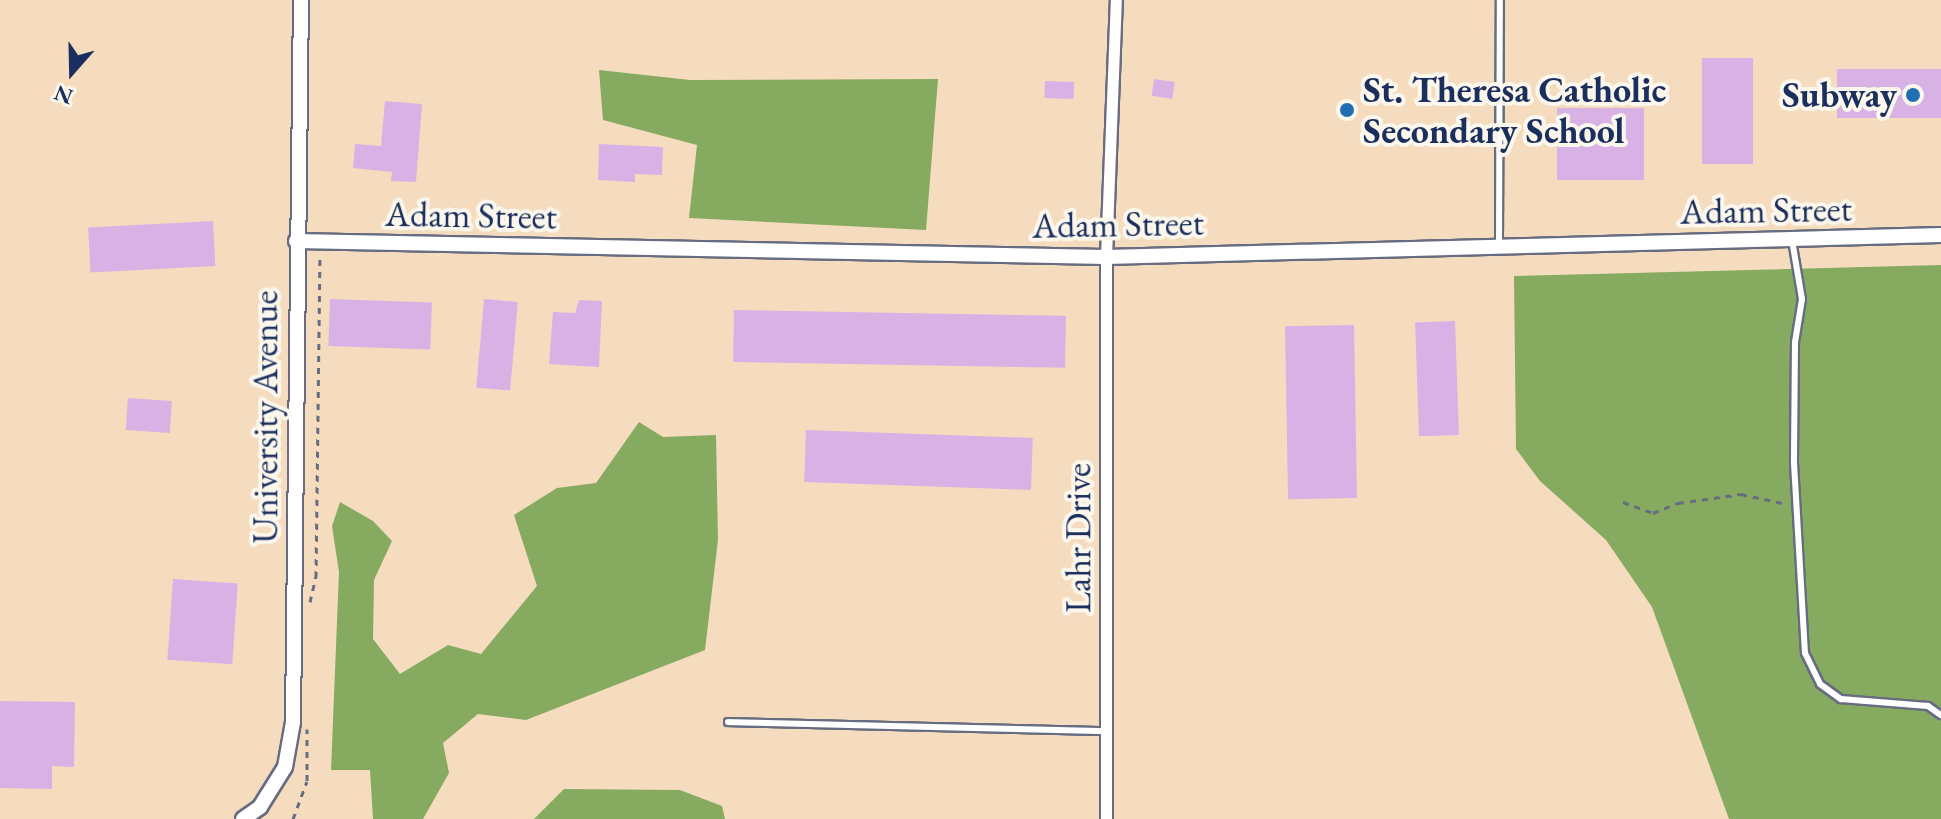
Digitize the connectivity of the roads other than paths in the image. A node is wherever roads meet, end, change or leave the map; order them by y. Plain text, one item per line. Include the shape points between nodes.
1 (301, 0) edge
2 (1116, 0) edge
3 (1500, 0) edge
4 (1941, 235) edge
5 (1792, 239) junction
6 (296, 241) junction
7 (1499, 243) junction
8 (1106, 257) junction
9 (1941, 715) edge
10 (728, 722) dead end
11 (1106, 731) junction
12 (243, 819) edge
13 (1106, 819) edge

1 - 6 street, University Avenue
2 - 8 street, Lahr Drive
3 - 7 lane
4 - 5 street, Adam Street
5 - 7 street, Adam Street
5 - 9 lane via 1802,299 1795,342 1794,463 1805,653 1820,684 1858,703 1928,706
6 - 8 street, Adam Street
6 - 12 street, University Avenue via 293,722 285,767 260,807
7 - 8 street, Adam Street
8 - 11 street, Lahr Drive
10 - 11 lane
11 - 13 street, Lahr Drive

